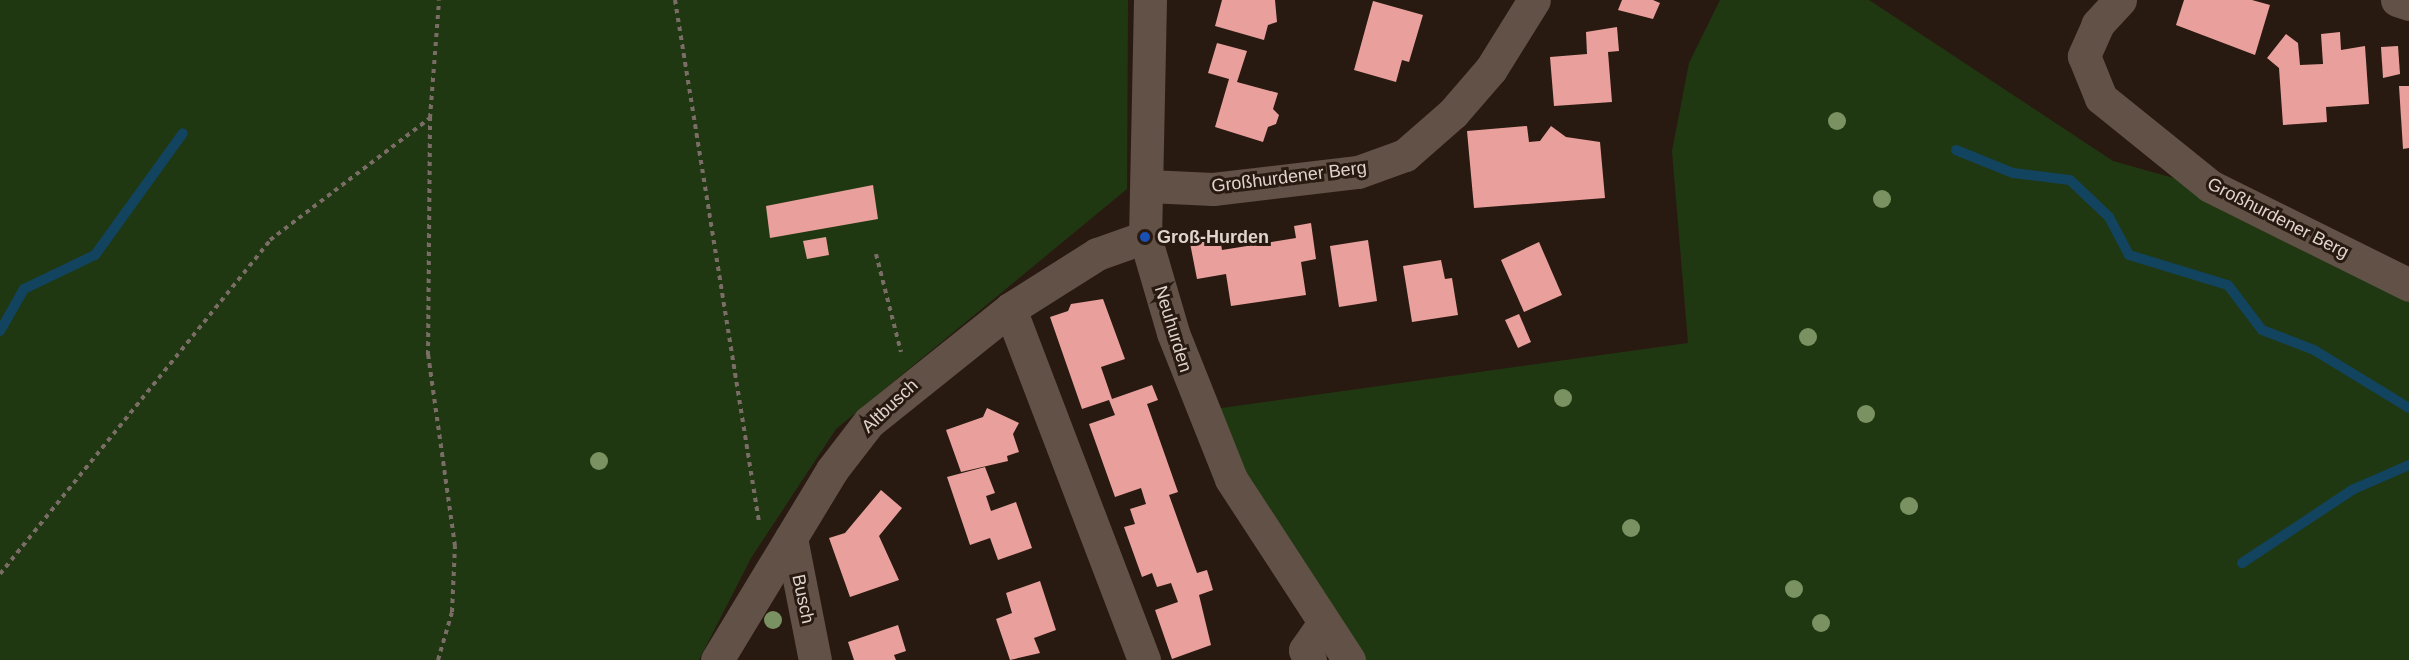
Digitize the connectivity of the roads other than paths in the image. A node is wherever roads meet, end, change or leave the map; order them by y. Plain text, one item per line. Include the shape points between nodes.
1 (1150, 0) edge
2 (1534, 0) edge
3 (2120, 0) edge
4 (2397, 0) edge
5 (2409, 4) edge
6 (1148, 186) junction
7 (1145, 237) junction
8 (2409, 285) edge
9 (1010, 309) junction
10 (790, 538) junction
11 (1323, 623) junction
12 (717, 660) edge
13 (816, 660) edge
14 (1144, 660) edge
15 (1310, 660) edge
16 (1349, 660) edge

1 - 6 street, Neuhurden
2 - 6 street, Großhurdener Berg via 1491,69 1453,113 1406,155 1358,172 1213,189
3 - 8 street, Großhurdener Berg via 2098,24 2084,56 2101,98 2210,186
4 - 5 street
6 - 7 street, Neuhurden
7 - 9 street, Altbusch via 1097,254
7 - 11 street, Neuhurden via 1205,423 1231,480
9 - 10 street, Altbusch via 910,384 868,422
9 - 14 street
10 - 12 street, Altbusch
10 - 13 street, Busch
11 - 15 street via 1305,650
11 - 16 street, Neuhurden

